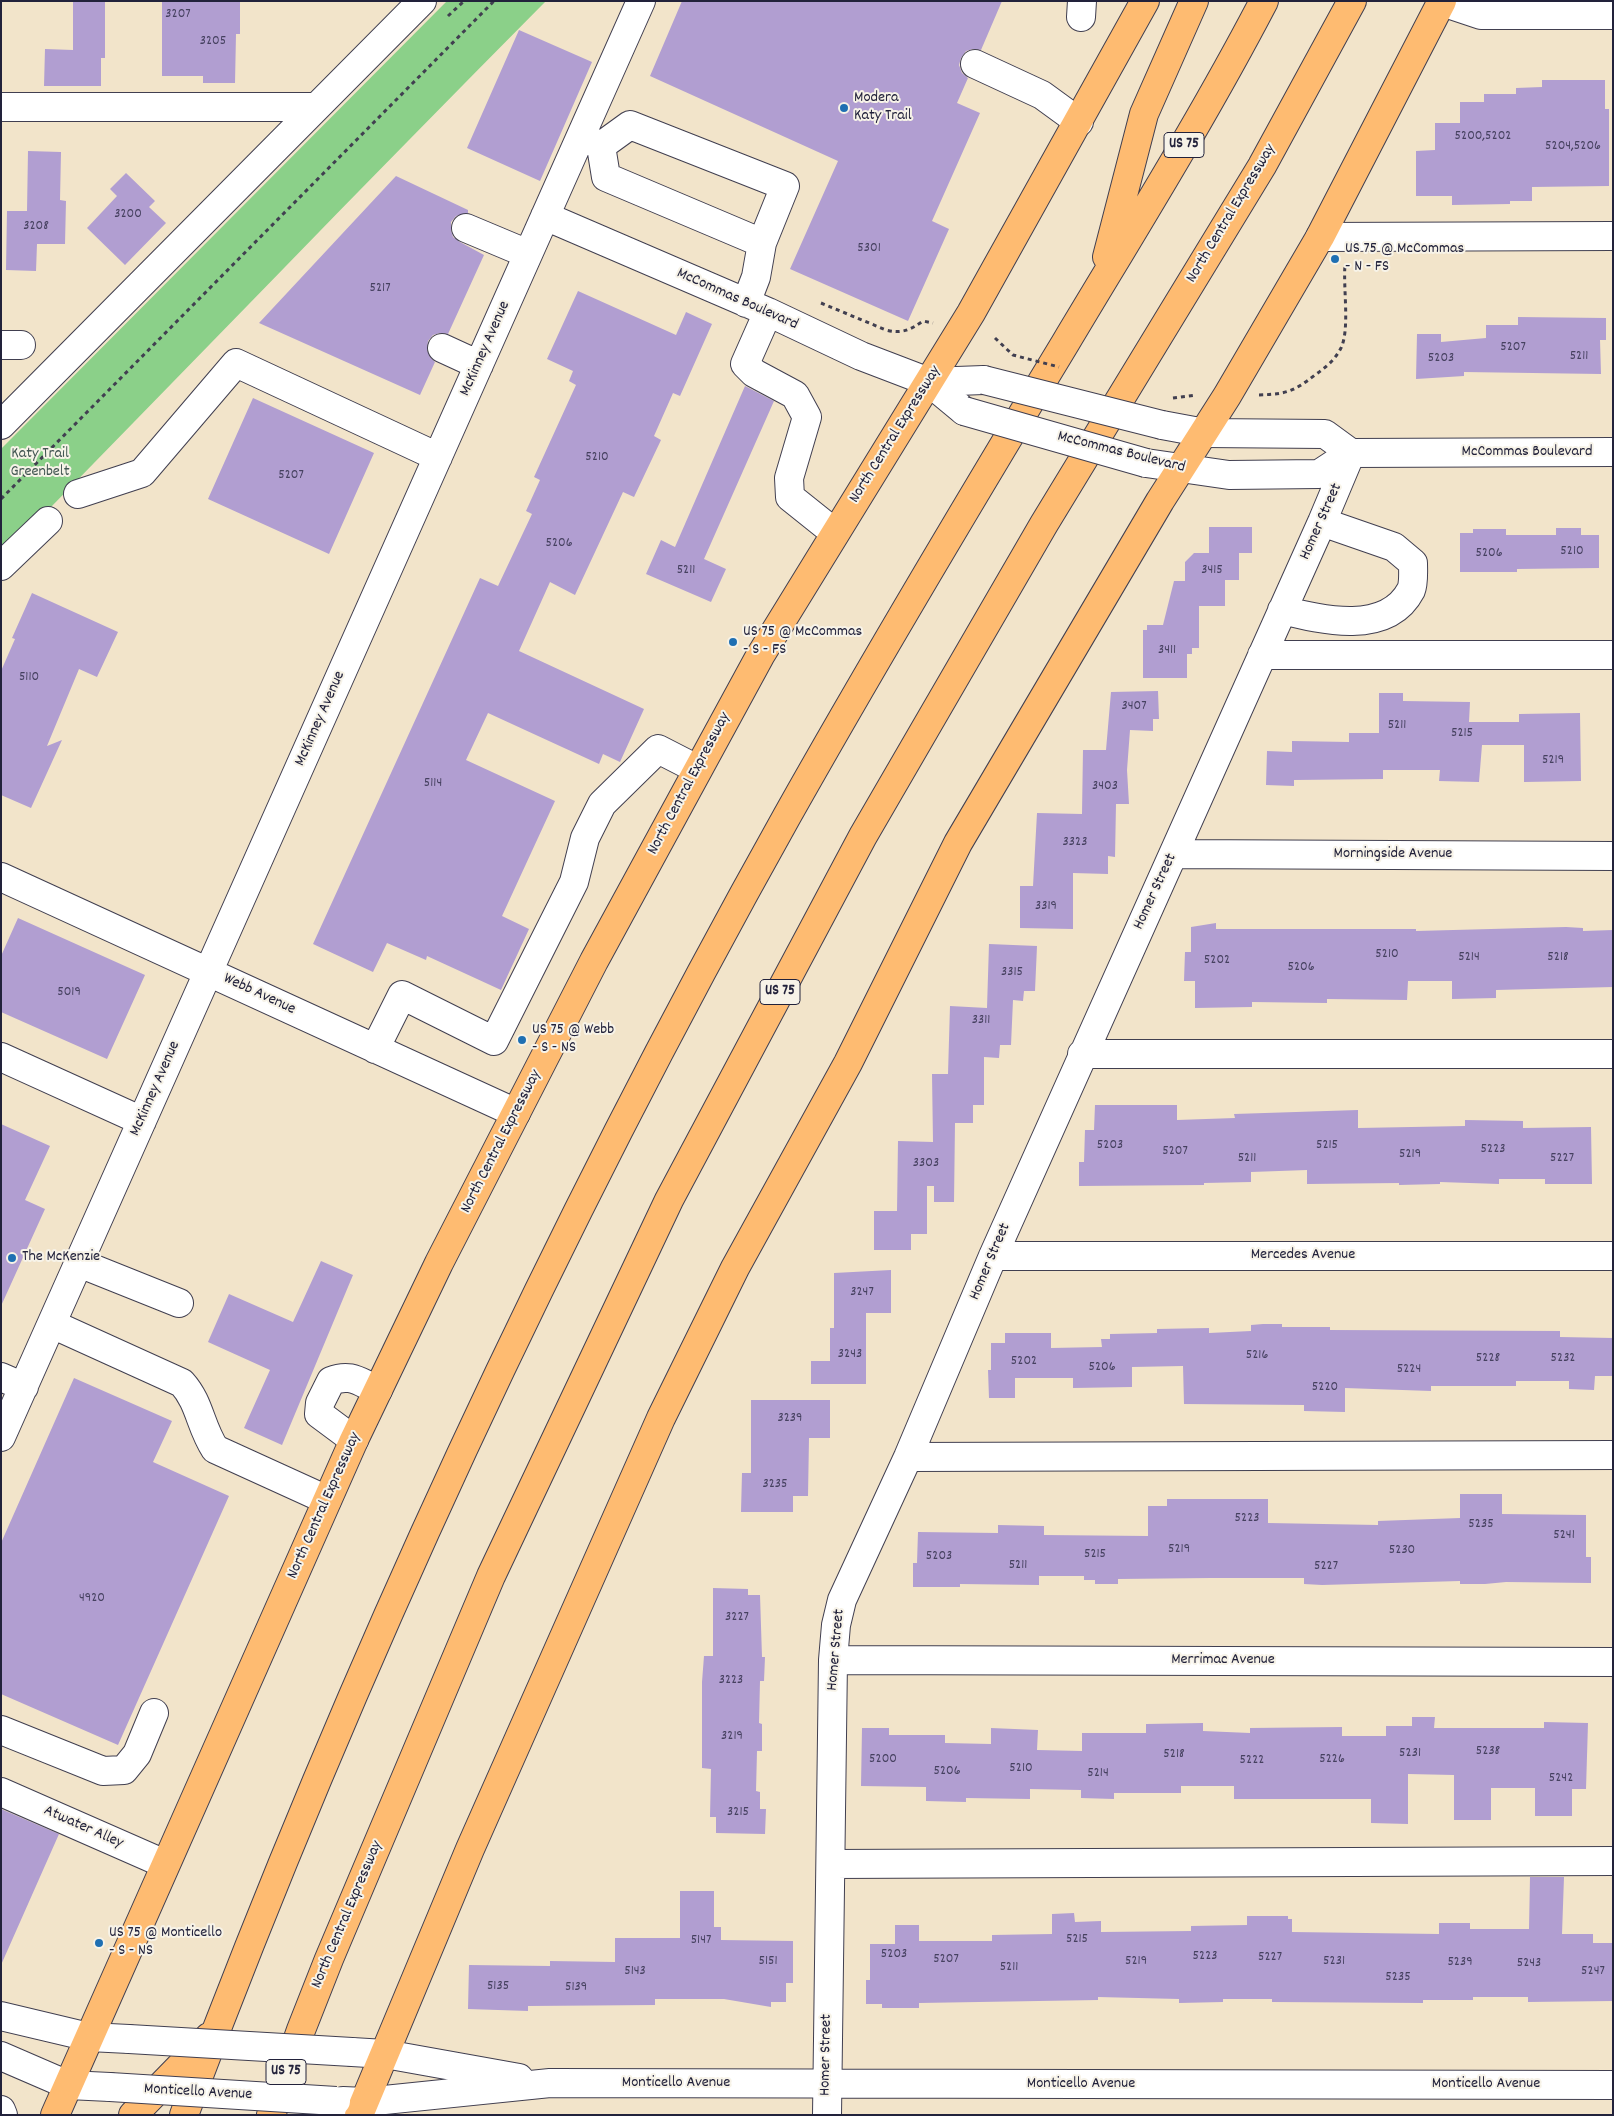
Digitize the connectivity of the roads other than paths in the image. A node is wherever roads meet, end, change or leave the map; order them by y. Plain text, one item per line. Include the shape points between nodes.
1 (422, 1) edge
2 (641, 1) edge
3 (1145, 1) edge
4 (1194, 1) edge
5 (1264, 1) edge
6 (1352, 1) edge
7 (1442, 2) edge
8 (1613, 15) edge
9 (974, 64) dead end
10 (316, 106) junction
11 (1, 107) edge
12 (1079, 122) junction
13 (591, 141) junction
14 (546, 216) junction
15 (466, 228) dead end
16 (1613, 236) edge
17 (1320, 237) junction
18 (762, 243) junction
19 (528, 254) junction
20 (1099, 286) junction
21 (757, 308) junction
22 (442, 348) dead end
23 (479, 365) junction
24 (929, 382) junction
25 (1, 425) edge
26 (1205, 433) junction
27 (1613, 452) edge
28 (1351, 453) junction
29 (438, 457) junction
30 (1181, 469) junction
31 (78, 494) dead end
32 (48, 521) dead end
33 (1322, 522) junction
34 (836, 533) junction
35 (1, 566) edge
36 (1282, 610) junction
37 (1262, 655) junction
38 (1613, 655) edge
39 (697, 769) junction
40 (1174, 854) junction
41 (1613, 856) edge
42 (1, 877) edge
43 (208, 971) junction
44 (375, 1048) junction
45 (1082, 1054) junction
46 (1613, 1054) edge
47 (1, 1057) edge
48 (516, 1114) junction
49 (142, 1120) junction
50 (993, 1256) junction
51 (1613, 1256) edge
52 (79, 1263) junction
53 (179, 1303) dead end
54 (52, 1324) junction
55 (13, 1382) edge
56 (378, 1390) junction
57 (4, 1426) edge
58 (354, 1440) junction
59 (1613, 1455) edge
60 (908, 1458) junction
61 (327, 1500) junction
62 (834, 1660) junction
63 (1613, 1662) edge
64 (154, 1713) dead end
65 (1, 1730) edge
66 (1, 1792) edge
67 (1613, 1861) edge
68 (165, 1864) junction
69 (831, 1864) junction
70 (1, 2016) edge
71 (215, 2031) junction
72 (89, 2037) junction
73 (385, 2054) junction
74 (1, 2056) edge
75 (550, 2083) junction
76 (827, 2084) junction
77 (68, 2085) junction
78 (1613, 2085) edge
79 (362, 2108) edge
80 (1, 2110) edge
81 (3, 2115) edge
82 (55, 2115) edge
83 (133, 2115) edge
84 (184, 2115) edge
85 (271, 2115) edge
86 (827, 2115) edge

1 - 10 street
2 - 13 street, McKinney Avenue
3 - 12 main road, North Central Expressway
4 - 20 main road via 1144,114
5 - 20 main road, US 75
6 - 85 main road, North Central Expressway / US 75 via 1262,166 1049,516 863,836 669,1200 491,1576 329,1958
7 - 8 street via 1481,15
7 - 17 main road
9 - 12 street via 1042,95
10 - 11 street
10 - 25 street
12 - 24 main road, North Central Expressway
13 - 14 street, McKinney Avenue
13 - 18 street via 606,177
13 - 18 street via 630,125 785,186
14 - 19 street, McKinney Avenue
14 - 21 street, McCommas Boulevard
15 - 19 street
16 - 17 street
17 - 26 main road
18 - 21 street via 756,277
19 - 23 street, McKinney Avenue
20 - 71 main road, US 75 via 785,819 592,1186 488,1397 398,1594 330,1749
21 - 24 street, McCommas Boulevard via 861,356
21 - 34 street via 745,364 754,373 795,394 807,417 789,478 790,497
22 - 23 street
23 - 29 street, McKinney Avenue
24 - 26 street, McCommas Boulevard, bridge via 984,380
24 - 30 street, McCommas Boulevard, bridge via 964,412 1146,463
24 - 34 main road, North Central Expressway
26 - 28 street, McCommas Boulevard via 1325,434
26 - 30 main road
27 - 28 street, McCommas Boulevard
28 - 30 street, McCommas Boulevard via 1319,474 1229,475
28 - 33 street, Homer Street
29 - 31 street via 236,362 142,473
29 - 43 street, McKinney Avenue
30 - 73 main road via 958,843 848,1063 735,1268 662,1418 470,1849
32 - 35 street
33 - 36 street, Homer Street
33 - 36 street via 1394,547 1413,563 1412,589 1396,609 1364,621 1320,619
34 - 39 main road, North Central Expressway via 760,656
36 - 37 street, Homer Street
37 - 38 street
37 - 40 street, Homer Street
39 - 44 street via 658,749 602,804 585,838 574,882 494,1042 402,995
39 - 48 main road, North Central Expressway
40 - 41 street, Morningside Avenue
40 - 45 street, Homer Street
42 - 43 street, Webb Avenue
43 - 44 street, Webb Avenue
43 - 49 street, McKinney Avenue
44 - 48 street, Webb Avenue
45 - 46 street
45 - 50 street, Homer Street
47 - 49 street
48 - 56 main road, North Central Expressway
49 - 52 street, McKinney Avenue
50 - 51 street, Mercedes Avenue
50 - 60 street, Homer Street
52 - 53 street
52 - 54 street, McKinney Avenue
54 - 55 street, McKinney Avenue
54 - 61 street via 182,1383 192,1394 206,1435 215,1449
55 - 57 street, McKinney Avenue
56 - 58 main road, North Central Expressway
56 - 58 street via 342,1376 330,1381 320,1403 319,1414
58 - 61 main road, North Central Expressway
59 - 60 street
60 - 62 street, Homer Street via 842,1600 836,1625
61 - 68 main road, North Central Expressway
62 - 63 street, Merrimac Avenue
62 - 69 street, Homer Street
64 - 65 street via 137,1754 124,1770 102,1771
66 - 68 street, Atwater Alley
67 - 69 street
68 - 72 main road, North Central Expressway
69 - 76 street, Homer Street
70 - 72 street, Monticello Avenue
71 - 83 main road
71 - 84 main road, US 75
72 - 73 street, Monticello Avenue, bridge
72 - 77 main road, North Central Expressway
73 - 75 street, Monticello Avenue
73 - 79 main road
74 - 77 street, Monticello Avenue
75 - 76 street, Monticello Avenue
75 - 79 street, Monticello Avenue
76 - 78 street, Monticello Avenue
76 - 86 street, Homer Street
77 - 79 street, Monticello Avenue, bridge via 336,2101
77 - 82 main road, North Central Expressway
80 - 81 street

